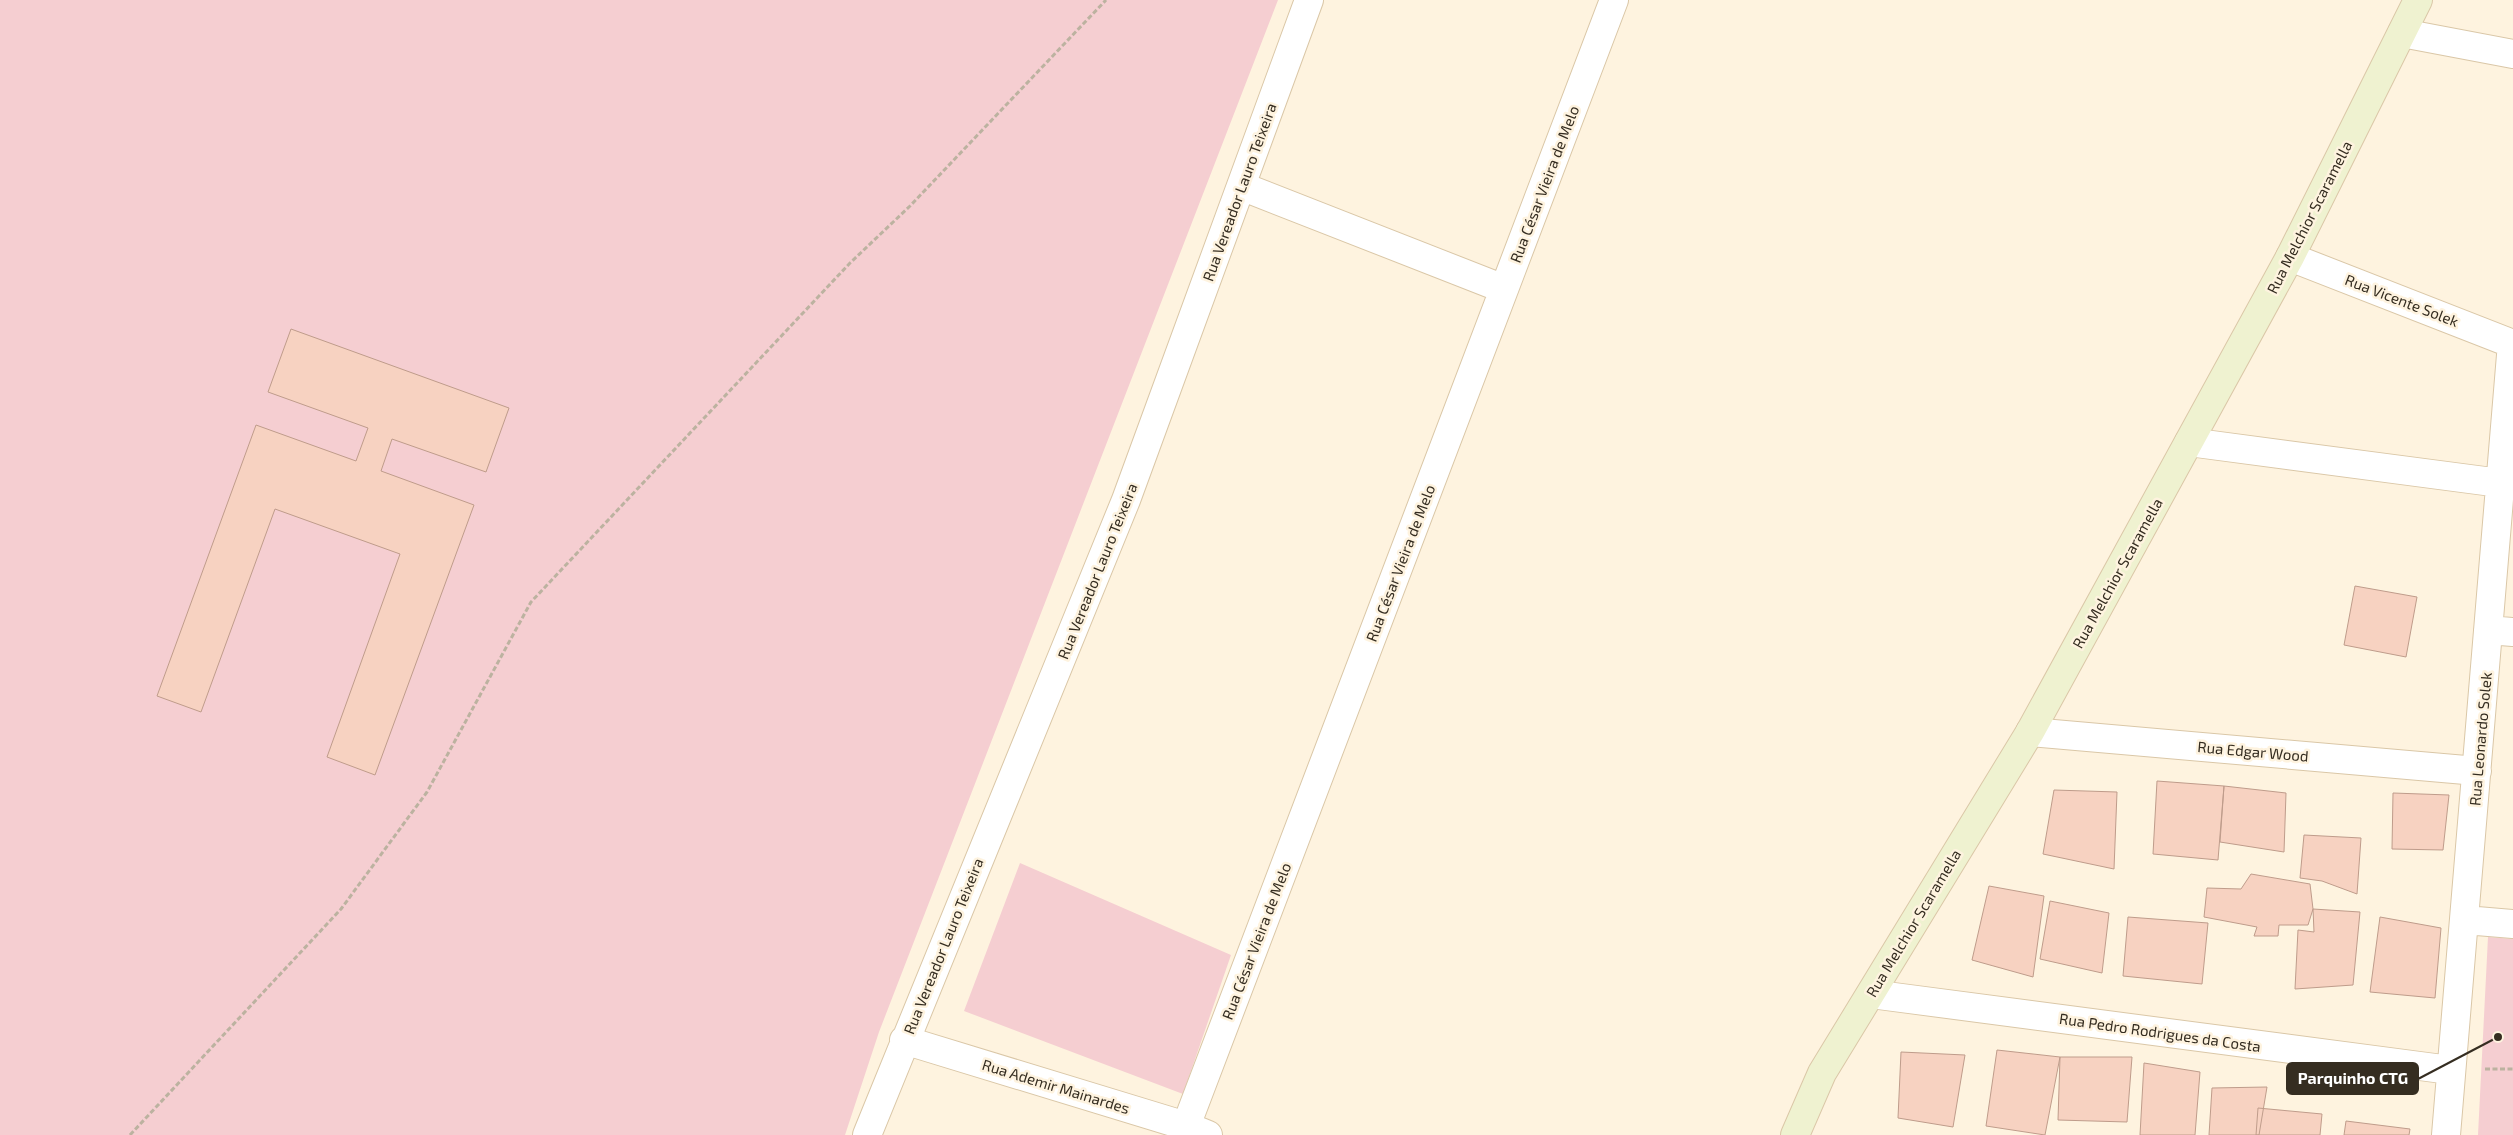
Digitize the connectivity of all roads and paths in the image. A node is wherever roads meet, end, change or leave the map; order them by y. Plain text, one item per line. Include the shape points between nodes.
1 (1106, 0) edge
2 (1309, 0) edge
3 (1614, 0) edge
4 (2418, 0) edge
5 (2402, 33) junction
6 (2513, 54) edge
7 (1241, 186) junction
8 (2290, 257) junction
9 (1504, 289) junction
10 (2512, 343) edge
11 (2189, 442) junction
12 (2500, 483) junction
13 (2501, 631) edge
14 (2030, 732) junction
15 (2477, 771) junction
16 (2465, 920) junction
17 (2513, 924) edge
18 (1871, 994) junction
19 (904, 1040) junction
20 (2450, 1070) junction
21 (1197, 1130) edge
22 (130, 1135) edge
23 (867, 1135) edge
24 (1795, 1135) edge
25 (2446, 1135) edge

1 - 22 path via 910,206 850,263 531,602 427,792 341,909
2 - 7 street, Rua Vereador Lauro Teixeira
3 - 9 street, Rua César Vieira de Melo
4 - 5 street, Rua Melchior Scaramella
5 - 6 street
5 - 8 street, Rua Melchior Scaramella
7 - 9 street
7 - 19 street, Rua Vereador Lauro Teixeira via 1126,500
8 - 10 street, Rua Vicente Solek
8 - 11 street, Rua Melchior Scaramella
9 - 21 street, Rua César Vieira de Melo
10 - 12 street, Rua Leonardo Solek
11 - 12 street
11 - 14 street, Rua Melchior Scaramella
12 - 13 street, Rua Leonardo Solek
13 - 15 street, Rua Leonardo Solek
14 - 15 street, Rua Edgar Wood
14 - 18 street, Rua Melchior Scaramella
15 - 16 street, Rua Leonardo Solek
16 - 17 street
16 - 20 street, Rua Leonardo Solek
18 - 20 street, Rua Pedro Rodrigues da Costa
18 - 24 street, Rua Melchior Scaramella via 1822,1073
19 - 21 street, Rua Ademir Mainardes
19 - 23 street, Rua Vereador Lauro Teixeira
20 - 25 street, Rua Leonardo Solek

